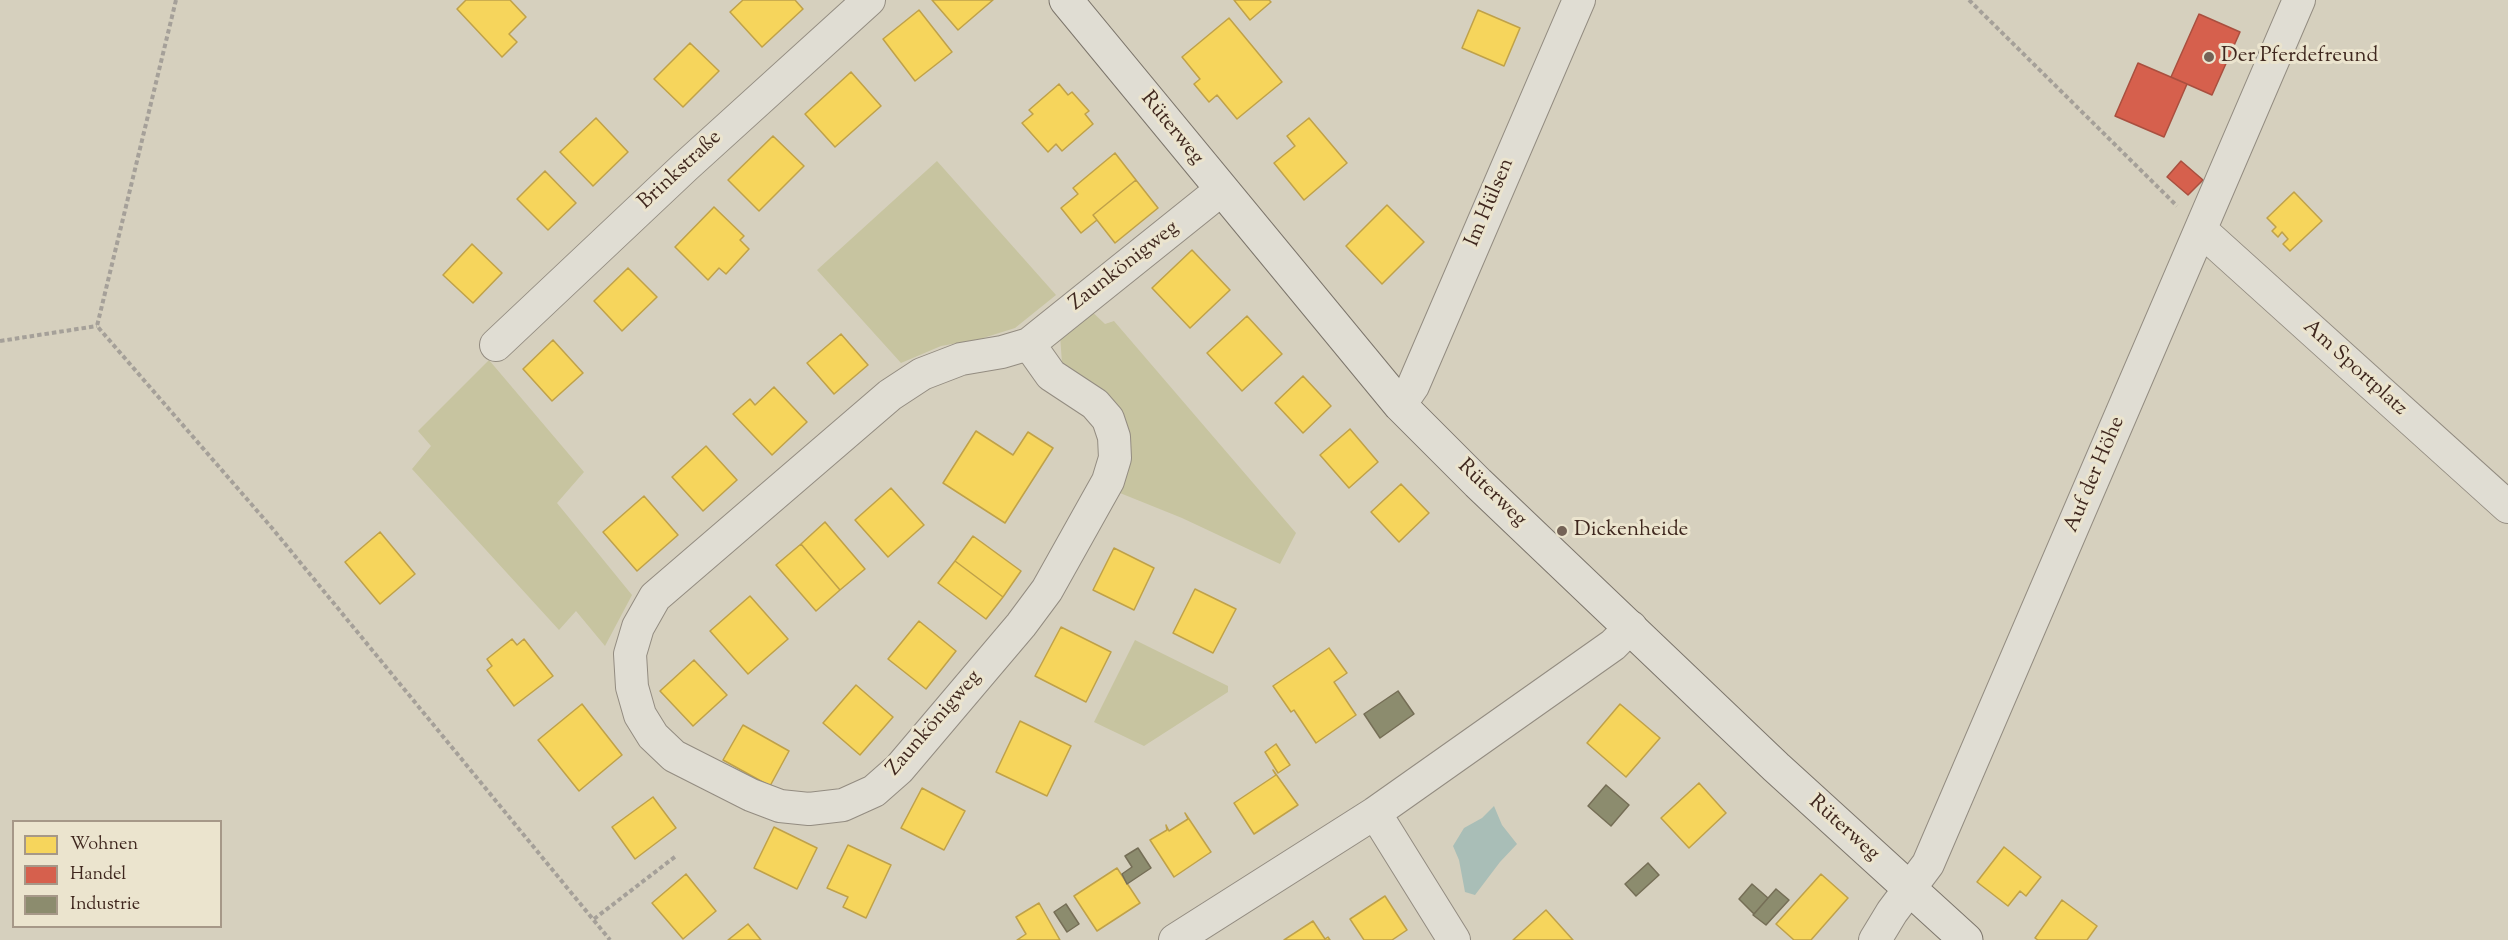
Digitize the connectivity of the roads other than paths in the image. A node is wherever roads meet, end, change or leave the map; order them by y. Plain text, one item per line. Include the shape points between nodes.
1 (869, 0) edge
2 (1066, 0) edge
3 (1579, 0) edge
4 (2299, 0) edge
5 (1221, 190) junction
6 (2201, 230) junction
7 (1029, 344) junction
8 (496, 345) dead end
9 (1400, 405) junction
10 (2508, 507) edge
11 (1631, 627) junction
12 (1375, 813) junction
13 (1909, 890) junction
14 (1175, 940) edge
15 (1454, 940) edge
16 (1875, 940) edge
17 (1966, 940) edge

1 - 8 street, Brinkstraße
2 - 5 street, Rüterweg
3 - 9 street, Im Hülsen via 1413,386
4 - 6 street, Auf der Höhe
5 - 7 street, Zaunkönigweg
5 - 9 street, Rüterweg
6 - 10 street, Am Sportplatz
6 - 13 street, Auf der Höhe via 1928,864
7 - 7 street, Zaunkönigweg via 961,359 922,374 890,394 655,597 638,627 630,654 632,687 640,715 653,736 674,756 751,795 780,806 809,809 843,805 874,791 899,769 1047,590 1108,481 1115,458 1108,419 1095,404 1051,375
9 - 11 street, Rüterweg
11 - 12 street via 1613,645
11 - 13 street, Rüterweg
12 - 14 street
12 - 15 street
13 - 16 street, Auf der Höhe
13 - 17 street, Rüterweg

